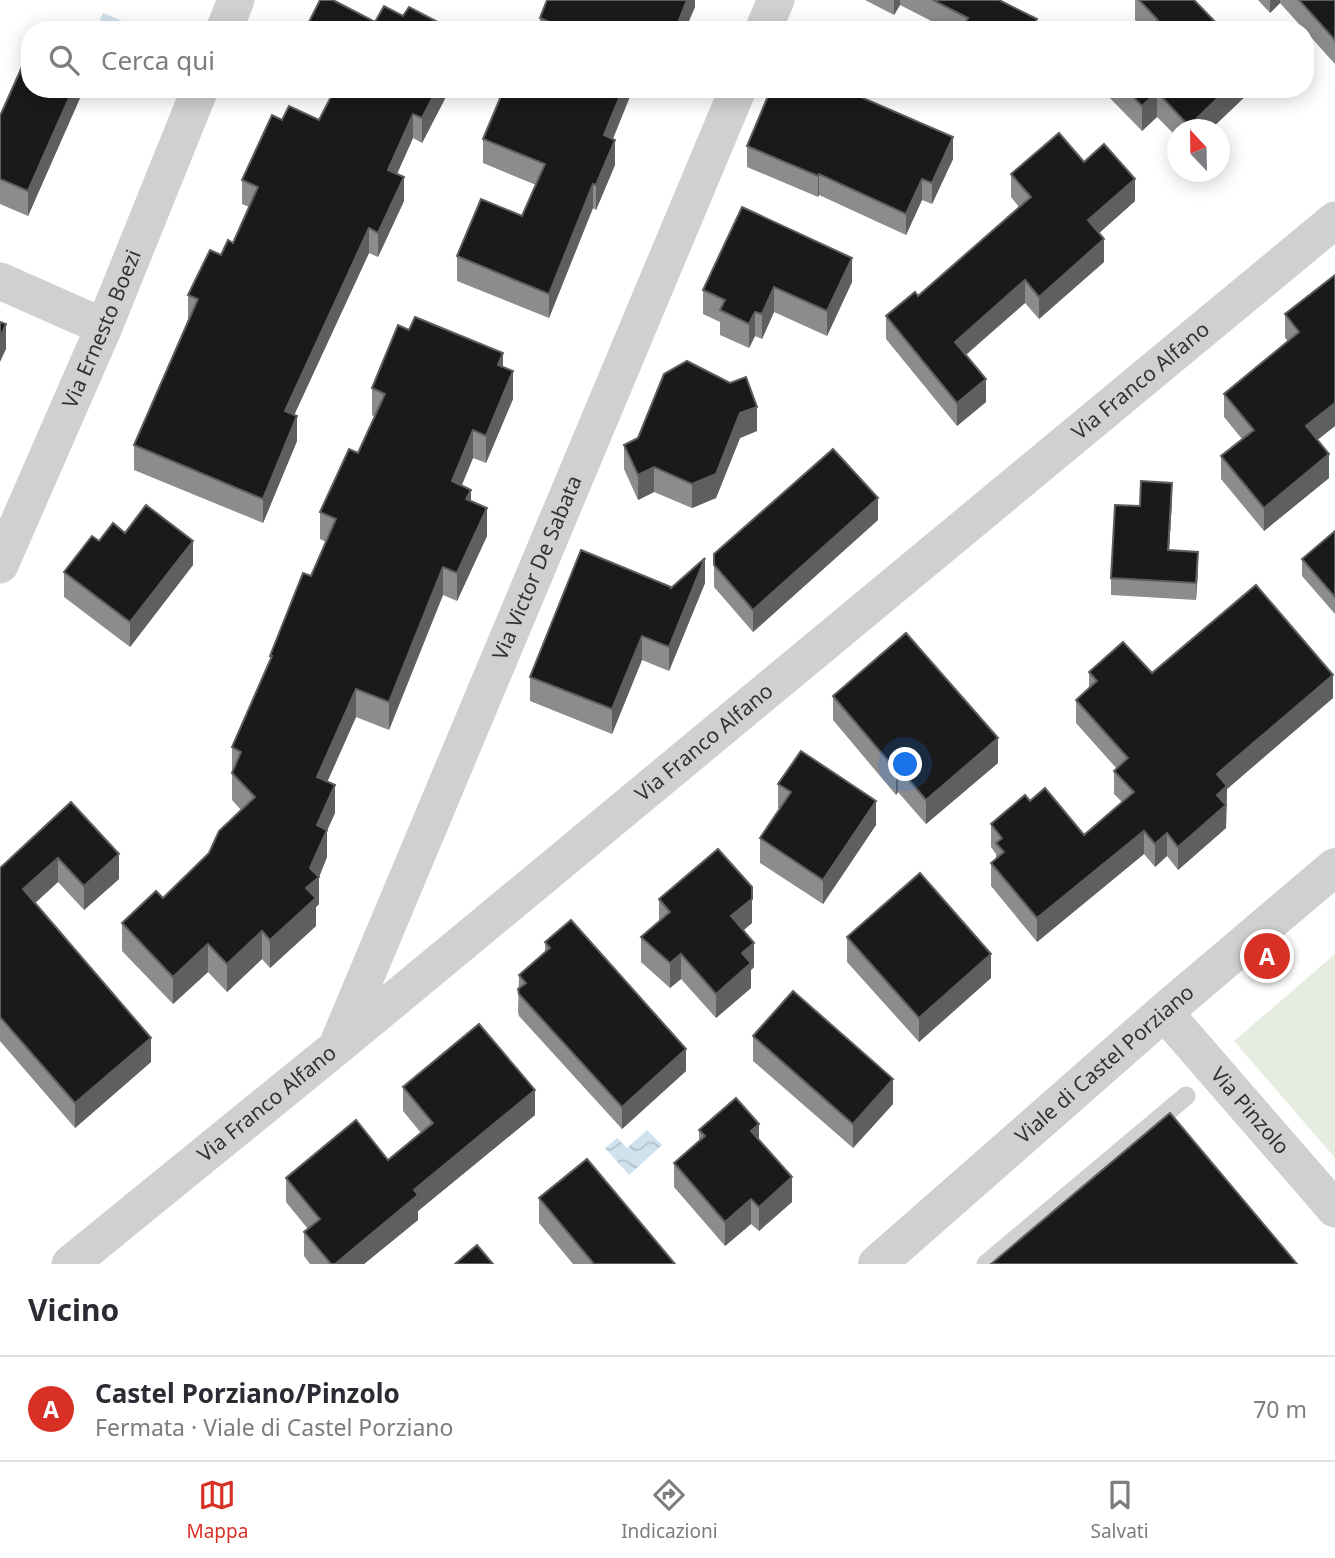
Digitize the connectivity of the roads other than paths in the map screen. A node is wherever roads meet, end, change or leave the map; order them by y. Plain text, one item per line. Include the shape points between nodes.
1 (236, 0) edge
2 (776, 0) edge
3 (228, 21) edge
4 (767, 21) edge
5 (196, 98) edge
6 (734, 98) edge
7 (1335, 220) edge
8 (0, 281) edge
9 (104, 327) junction
10 (0, 565) edge
11 (1335, 867) edge
12 (1164, 1012) junction
13 (338, 1046) junction
14 (1186, 1096) dead end
15 (1335, 1209) edge
16 (70, 1264) edge
17 (877, 1264) edge
18 (986, 1264) edge

1 - 3 street
2 - 4 street
5 - 9 street, Via Ernesto Boezi
6 - 13 street, Via Victor De Sabata
7 - 13 street, Via Franco Alfano
8 - 9 street
9 - 10 street, Via Ernesto Boezi
11 - 12 street, Viale di Castel Porziano
12 - 15 street, Via Pinzolo
12 - 17 street, Viale di Castel Porziano
13 - 16 street, Via Franco Alfano
14 - 18 lane

